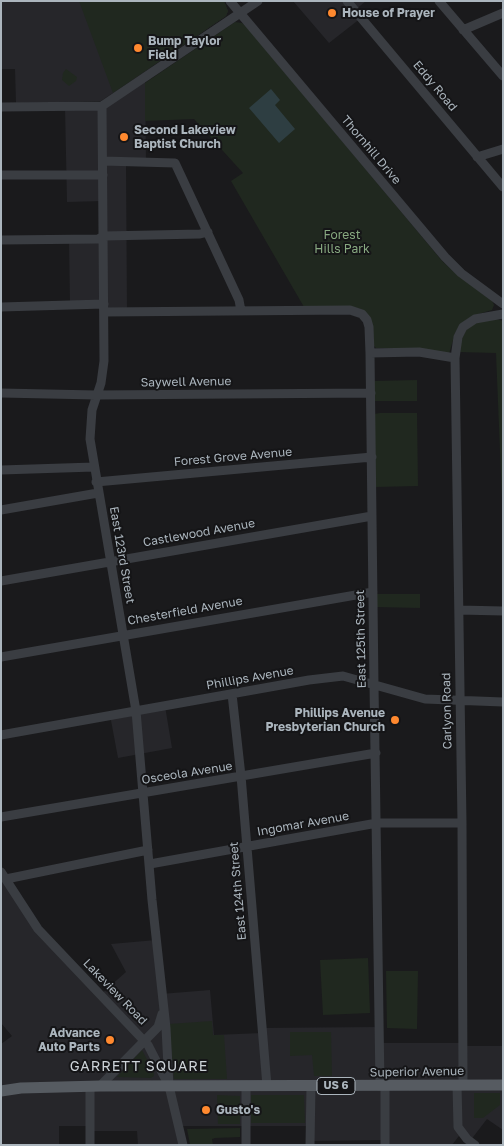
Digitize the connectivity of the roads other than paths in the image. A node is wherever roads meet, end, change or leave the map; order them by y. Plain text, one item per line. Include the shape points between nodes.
1 (230, 1) edge
2 (258, 1) edge
3 (347, 1) edge
4 (439, 1) edge
5 (503, 13) edge
6 (240, 14) junction
7 (463, 30) junction
8 (503, 76) edge
9 (102, 106) junction
10 (1, 108) edge
11 (503, 149) edge
12 (477, 157) junction
13 (103, 161) junction
14 (103, 174) junction
15 (1, 176) edge
16 (503, 187) edge
17 (208, 232) junction
18 (104, 236) junction
19 (1, 240) edge
20 (503, 304) edge
21 (1, 306) edge
22 (104, 308) junction
23 (242, 311) junction
24 (503, 314) edge
25 (370, 353) junction
26 (455, 358) junction
27 (1, 393) edge
28 (371, 393) junction
29 (96, 395) junction
30 (372, 457) junction
31 (94, 467) junction
32 (1, 470) edge
33 (96, 482) junction
34 (98, 493) junction
35 (1, 510) edge
36 (372, 516) junction
37 (110, 562) junction
38 (1, 581) edge
39 (373, 592) junction
40 (459, 610) junction
41 (503, 611) edge
42 (124, 635) junction
43 (1, 657) edge
44 (374, 685) junction
45 (232, 694) junction
46 (460, 701) junction
47 (503, 702) edge
48 (136, 710) junction
49 (1, 735) edge
50 (376, 753) junction
51 (241, 776) junction
52 (143, 792) junction
53 (1, 817) edge
54 (377, 823) junction
55 (462, 823) junction
56 (247, 846) junction
57 (148, 850) junction
58 (150, 864) junction
59 (4, 876) edge
60 (162, 1009) junction
61 (144, 1039) junction
62 (460, 1085) junction
63 (503, 1085) edge
64 (95, 1086) junction
65 (169, 1086) junction
66 (246, 1086) junction
67 (267, 1086) junction
68 (310, 1086) junction
69 (383, 1086) junction
70 (1, 1091) edge
71 (90, 1145) edge
72 (183, 1145) edge
73 (246, 1145) edge
74 (310, 1145) edge
75 (385, 1145) edge
76 (475, 1145) edge

1 - 6 street, Thornhill Drive
2 - 6 street
3 - 12 street, Eddy Road
4 - 7 street
5 - 7 street
6 - 9 street
6 - 20 street, Thornhill Drive via 445,257
7 - 8 street
9 - 10 street
9 - 13 street, East 123rd Street
11 - 12 street
12 - 16 street, Eddy Road
13 - 14 street, East 123rd Street
13 - 17 street via 174,161
14 - 15 street
14 - 18 street, East 123rd Street
17 - 18 street
17 - 23 street
18 - 19 street
18 - 22 street, East 123rd Street
21 - 22 street
22 - 23 street
22 - 29 street, East 123rd Street via 104,361
23 - 25 street, East 125th Street via 350,310 362,314 366,320
24 - 26 street, Carlyon Road via 475,319 463,327
25 - 26 street via 419,352
25 - 28 street, East 125th Street
26 - 40 street, Carlyon Road
27 - 29 street, Saywell Avenue
28 - 29 street, Saywell Avenue
28 - 30 street, East 125th Street
29 - 31 street, East 123rd Street via 90,423
30 - 33 street, Forest Grove Avenue
30 - 36 street, East 125th Street
31 - 32 street
31 - 33 street, East 123rd Street
33 - 34 street, East 123rd Street
34 - 35 street
34 - 37 street, East 123rd Street
36 - 37 street, Castlewood Avenue
36 - 39 street, East 125th Street
37 - 38 street, Castlewood Avenue
37 - 42 street, East 123rd Street
39 - 42 street, Chesterfield Avenue
39 - 44 street, East 125th Street
40 - 41 street
40 - 46 street, Carlyon Road
42 - 43 street, Chesterfield Avenue
42 - 48 street, East 123rd Street
44 - 45 street, Phillips Avenue via 343,676
44 - 46 street, Phillips Avenue via 426,699
44 - 50 street, East 125th Street
45 - 48 street, Phillips Avenue
45 - 51 street, East 124th Street
46 - 47 street, Phillips Avenue
46 - 55 street, Carlyon Road
48 - 49 street, Phillips Avenue
48 - 52 street, East 123rd Street
50 - 51 street, Osceola Avenue
50 - 54 street, East 125th Street
51 - 52 street, Osceola Avenue
51 - 56 street, East 124th Street
52 - 53 street, Osceola Avenue
52 - 57 street, East 123rd Street
54 - 55 street, Ingomar Avenue
54 - 56 street, Ingomar Avenue
54 - 69 street, East 125th Street
55 - 62 street, Carlyon Road
56 - 58 street, Ingomar Avenue
56 - 67 street, East 124th Street
57 - 58 street, East 123rd Street
57 - 59 street
58 - 60 street, East 123rd Street
59 - 61 street, Lakeview Road via 38,929
60 - 61 street via 160,1024
60 - 65 street, East 123rd Street
61 - 64 street
61 - 65 street, Lakeview Road
62 - 63 main road, Superior Avenue / US 6
62 - 69 main road, Superior Avenue / US 6
62 - 76 street, Carlyon Road via 458,1127
64 - 65 main road, Superior Avenue / US 6
64 - 70 main road, Superior Avenue / US 6
64 - 71 street
65 - 66 main road, Superior Avenue / US 6
65 - 72 street, Lakeview Road
66 - 67 main road, Superior Avenue / US 6
66 - 73 street
67 - 68 main road, Superior Avenue / US 6
68 - 69 main road, Superior Avenue / US 6
68 - 74 street
69 - 75 street, East 125th Street

